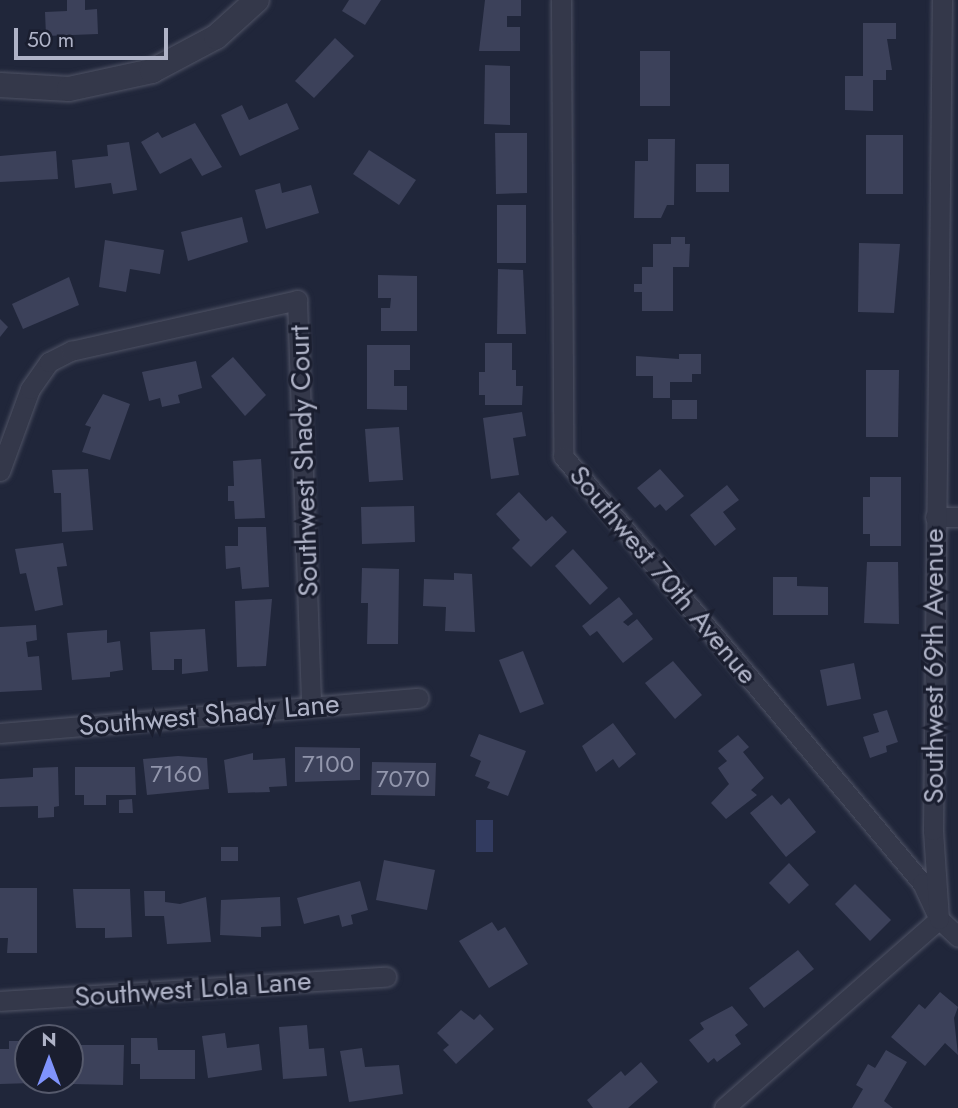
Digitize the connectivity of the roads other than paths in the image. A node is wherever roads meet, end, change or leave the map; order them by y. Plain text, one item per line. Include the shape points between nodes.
1 (257, 0) edge
2 (561, 0) edge
3 (942, 0) edge
4 (0, 85) edge
5 (0, 471) edge
6 (935, 517) junction
7 (958, 517) edge
8 (419, 698) dead end
9 (312, 705) junction
10 (0, 733) edge
11 (939, 919) junction
12 (958, 937) edge
13 (386, 977) dead end
14 (0, 1000) edge
15 (724, 1108) edge

1 - 4 street via 216,37 152,71 69,89
2 - 11 street, Southwest 70th Avenue via 564,456 922,883
3 - 6 street, Southwest 69th Avenue
5 - 9 street, Southwest Shady Court via 30,389 49,362 71,351 297,300
6 - 7 street
6 - 11 street, Southwest 69th Avenue via 933,830
8 - 9 street, Southwest Shady Lane
9 - 10 street, Southwest Shady Lane
11 - 12 street
11 - 15 street
13 - 14 street, Southwest Lola Lane

